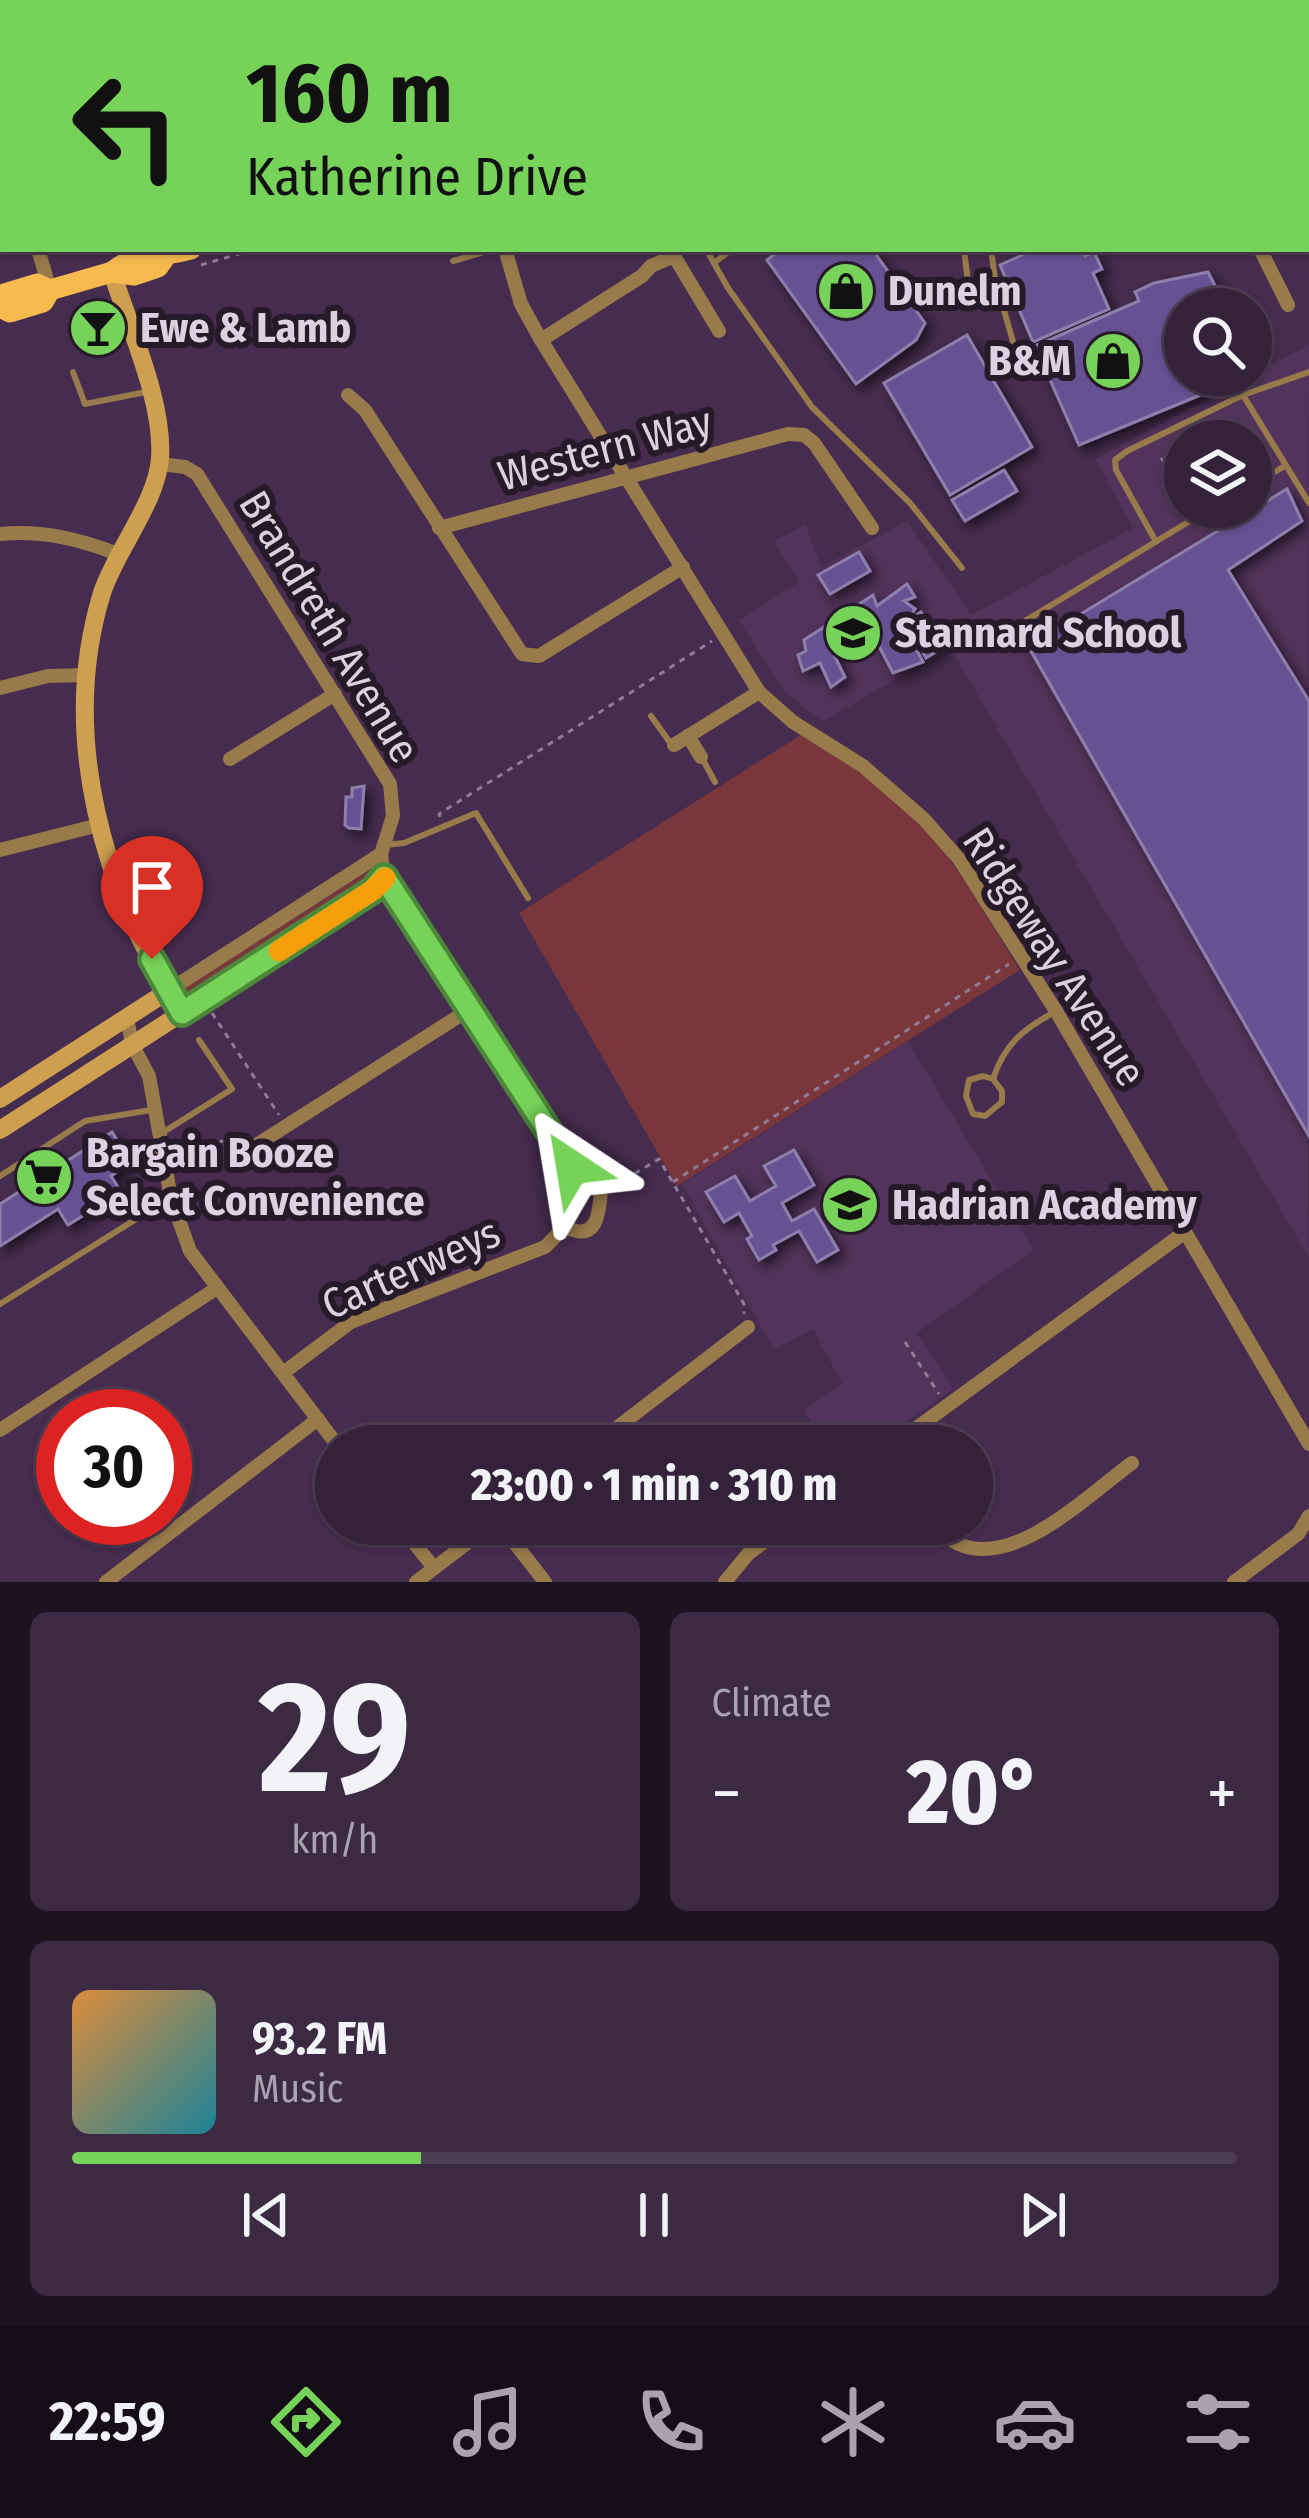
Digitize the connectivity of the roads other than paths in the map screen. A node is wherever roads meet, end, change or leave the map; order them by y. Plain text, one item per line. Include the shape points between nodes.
1 (39, 252) edge
2 (180, 252) edge
3 (484, 252) edge
4 (506, 252) edge
5 (708, 252) edge
6 (728, 252) edge
7 (964, 252) edge
8 (991, 252) edge
9 (1262, 252) edge
10 (454, 261) dead end
11 (714, 263) junction
12 (112, 272) junction
13 (50, 290) junction
14 (0, 304) edge
15 (1288, 305) dead end
16 (971, 307) dead end
17 (719, 331) dead end
18 (541, 340) junction
19 (1018, 359) dead end
20 (73, 372) dead end
21 (1309, 372) edge
22 (1272, 385) edge
23 (149, 391) junction
24 (348, 395) dead end
25 (1241, 396) edge
26 (1244, 396) edge
27 (1227, 403) junction
28 (1225, 419) dead end
29 (160, 464) junction
30 (1285, 466) junction
31 (1272, 473) edge
32 (626, 477) junction
33 (1309, 503) edge
34 (440, 528) junction
35 (872, 528) dead end
36 (1176, 528) edge
37 (0, 534) edge
38 (1155, 540) junction
39 (118, 554) junction
40 (682, 567) junction
41 (962, 568) dead end
42 (989, 643) dead end
43 (88, 675) junction
44 (0, 688) edge
45 (760, 692) junction
46 (334, 694) junction
47 (651, 716) dead end
48 (688, 736) junction
49 (674, 745) joint
50 (701, 757) joint
51 (230, 759) dead end
52 (715, 782) dead end
53 (98, 825) junction
54 (384, 849) junction
55 (0, 850) edge
56 (384, 877) junction
57 (528, 898) dead end
58 (168, 991) junction
59 (470, 1009) junction
60 (1056, 1011) junction
61 (182, 1013) junction
62 (127, 1018) junction
63 (199, 1040) dead end
64 (132, 1044) junction
65 (993, 1078) junction
66 (0, 1100) edge
67 (155, 1110) junction
68 (0, 1130) edge
69 (159, 1135) junction
70 (250, 1149) road end
71 (0, 1176) edge
72 (577, 1181) junction
73 (171, 1198) junction
74 (566, 1227) junction
75 (1185, 1232) junction
76 (217, 1288) junction
77 (0, 1304) edge
78 (748, 1327) road end
79 (283, 1373) junction
80 (318, 1420) junction
81 (322, 1425) edge
82 (620, 1425) edge
83 (921, 1425) edge
84 (0, 1430) edge
85 (1309, 1444) edge
86 (1132, 1463) dead end
87 (1309, 1516) edge
88 (416, 1545) edge
89 (466, 1545) edge
90 (514, 1545) edge
91 (760, 1545) edge
92 (961, 1545) edge
93 (434, 1568) junction
94 (106, 1582) edge
95 (416, 1582) edge
96 (545, 1582) edge
97 (725, 1582) edge
98 (1234, 1582) edge

1 - 13 street
2 - 12 main road via 142,272
3 - 10 lane
4 - 18 street, Ridgeway Avenue
5 - 11 lane
6 - 11 lane
7 - 16 lane
8 - 19 lane
9 - 15 street
11 - 41 lane via 812,407 910,502
12 - 13 main road
12 - 23 street
13 - 14 main road via 38,284 4,294
17 - 18 street via 674,256
18 - 32 street, Ridgeway Avenue
20 - 23 lane via 85,404
21 - 22 lane
23 - 29 street
24 - 34 street
25 - 27 lane
26 - 30 lane
27 - 28 lane
27 - 38 lane via 1115,460
29 - 39 street
29 - 46 street, Brandreth Avenue via 197,474
30 - 31 lane
30 - 33 lane
32 - 34 street, Western Way
32 - 35 street, Western Way via 804,435
32 - 40 street, Ridgeway Avenue
34 - 40 street via 522,654 539,656
36 - 38 lane
37 - 39 street via 30,532
38 - 42 lane
39 - 43 street
40 - 45 street, Ridgeway Avenue
43 - 44 street
43 - 53 street
45 - 48 street
45 - 60 street, Ridgeway Avenue via 924,819
46 - 51 street
46 - 54 street, Brandreth Avenue via 390,784
47 - 49 lane
48 - 49 street
48 - 50 street
50 - 52 lane
53 - 55 street
53 - 58 street
54 - 56 street, Brandreth Avenue
54 - 57 lane via 476,813
54 - 58 street
56 - 59 street
56 - 61 street
58 - 61 street
58 - 62 street
59 - 70 street
59 - 72 street
60 - 65 lane via 1024,1028
60 - 75 street, Ridgeway Avenue
61 - 64 street
62 - 64 street
62 - 66 street
63 - 69 lane via 232,1089
64 - 67 street
64 - 68 street
65 - 65 lane via 1002,1102 985,1116 973,1114 970,1080
67 - 69 street
67 - 71 lane via 85,1121
69 - 73 street
72 - 74 street
72 - 74 street, Carterweys via 596,1183 600,1210 590,1232
73 - 76 street via 190,1251
73 - 77 lane
74 - 79 street, Carterweys via 545,1247 351,1322
75 - 83 street
75 - 85 street, Ridgeway Avenue
76 - 79 street
76 - 84 street
78 - 82 street
79 - 80 street
80 - 81 street
80 - 94 street
86 - 92 street via 1027,1540 996,1550
87 - 98 street via 1298,1534
88 - 93 street
89 - 93 street
90 - 96 street
91 - 97 street
93 - 95 street

